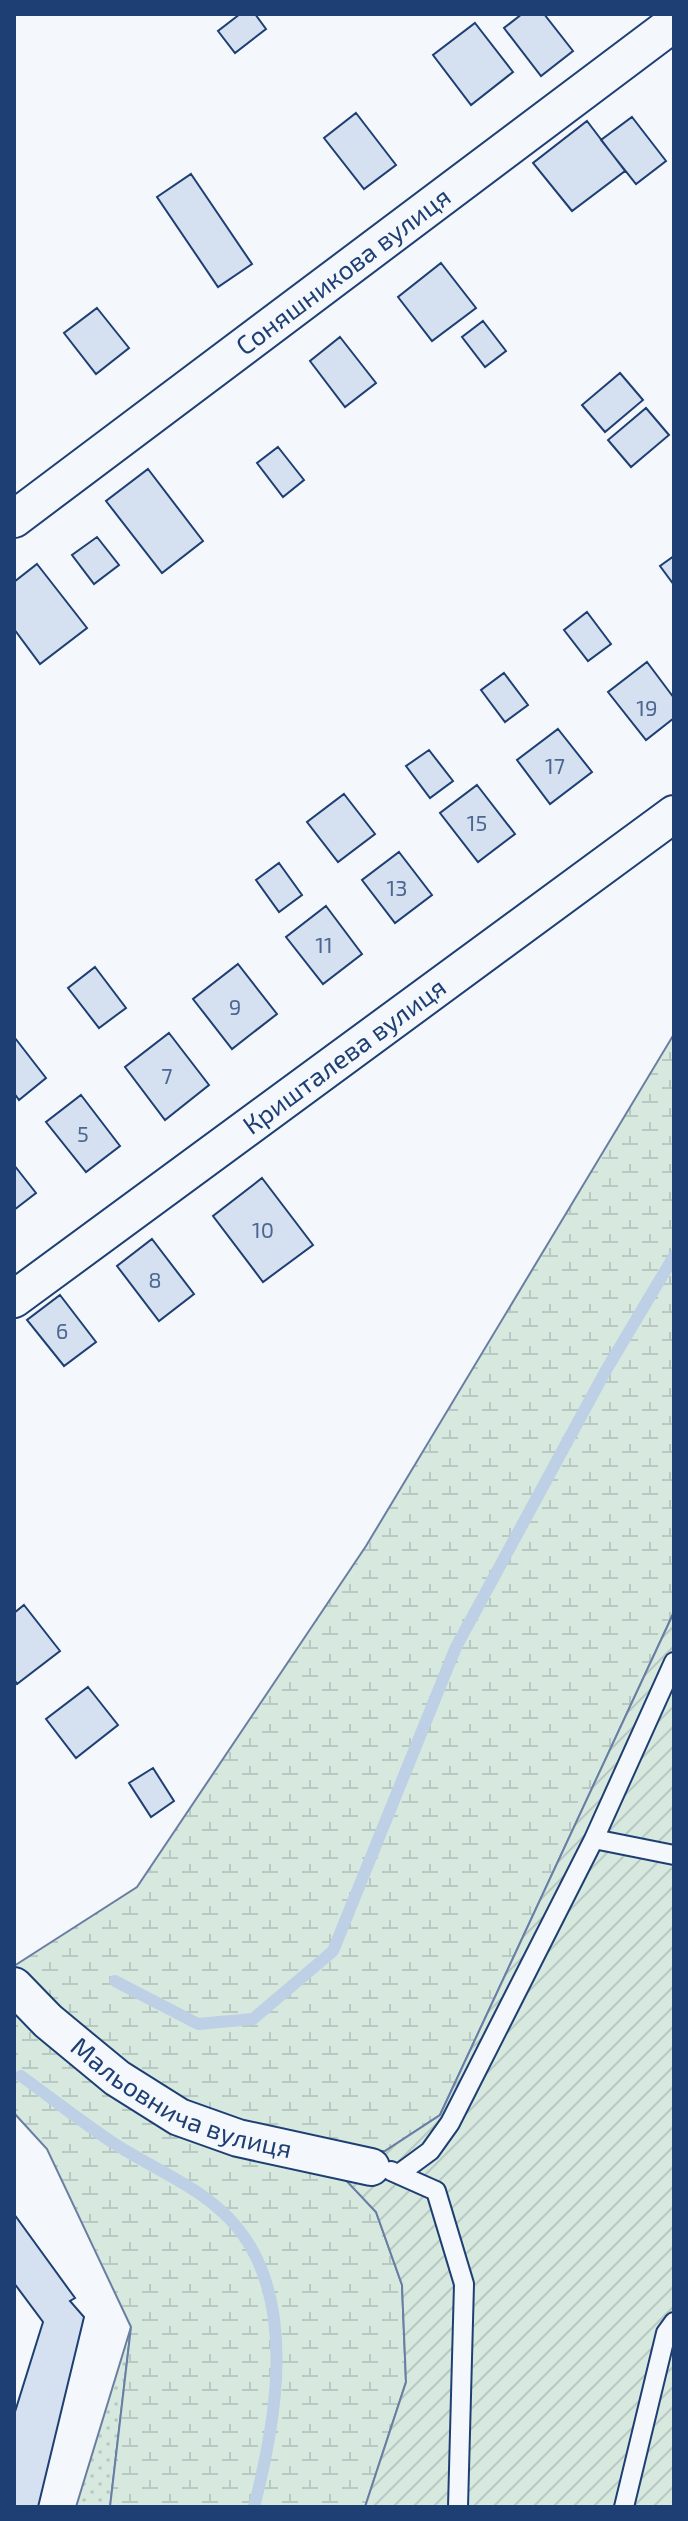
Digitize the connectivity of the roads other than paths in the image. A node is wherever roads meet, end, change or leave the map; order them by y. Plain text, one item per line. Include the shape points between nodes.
1 (674, 23) edge
2 (14, 519) edge
3 (674, 814) edge
4 (14, 1299) edge
5 (674, 1662) edge
6 (594, 1839) junction
7 (674, 1855) edge
8 (14, 1986) edge
9 (386, 2170) junction
10 (674, 2322) edge
11 (458, 2507) edge
12 (624, 2507) edge

1 - 2 street, Соняшникова вулиця
3 - 4 street, Кришталева вулиця
5 - 6 lane
6 - 7 lane
6 - 9 lane via 450,2123 430,2151
8 - 9 street, Мальовнича вулиця via 117,2078 179,2117 238,2138
9 - 11 lane via 436,2191 464,2284
10 - 12 lane via 666,2333

